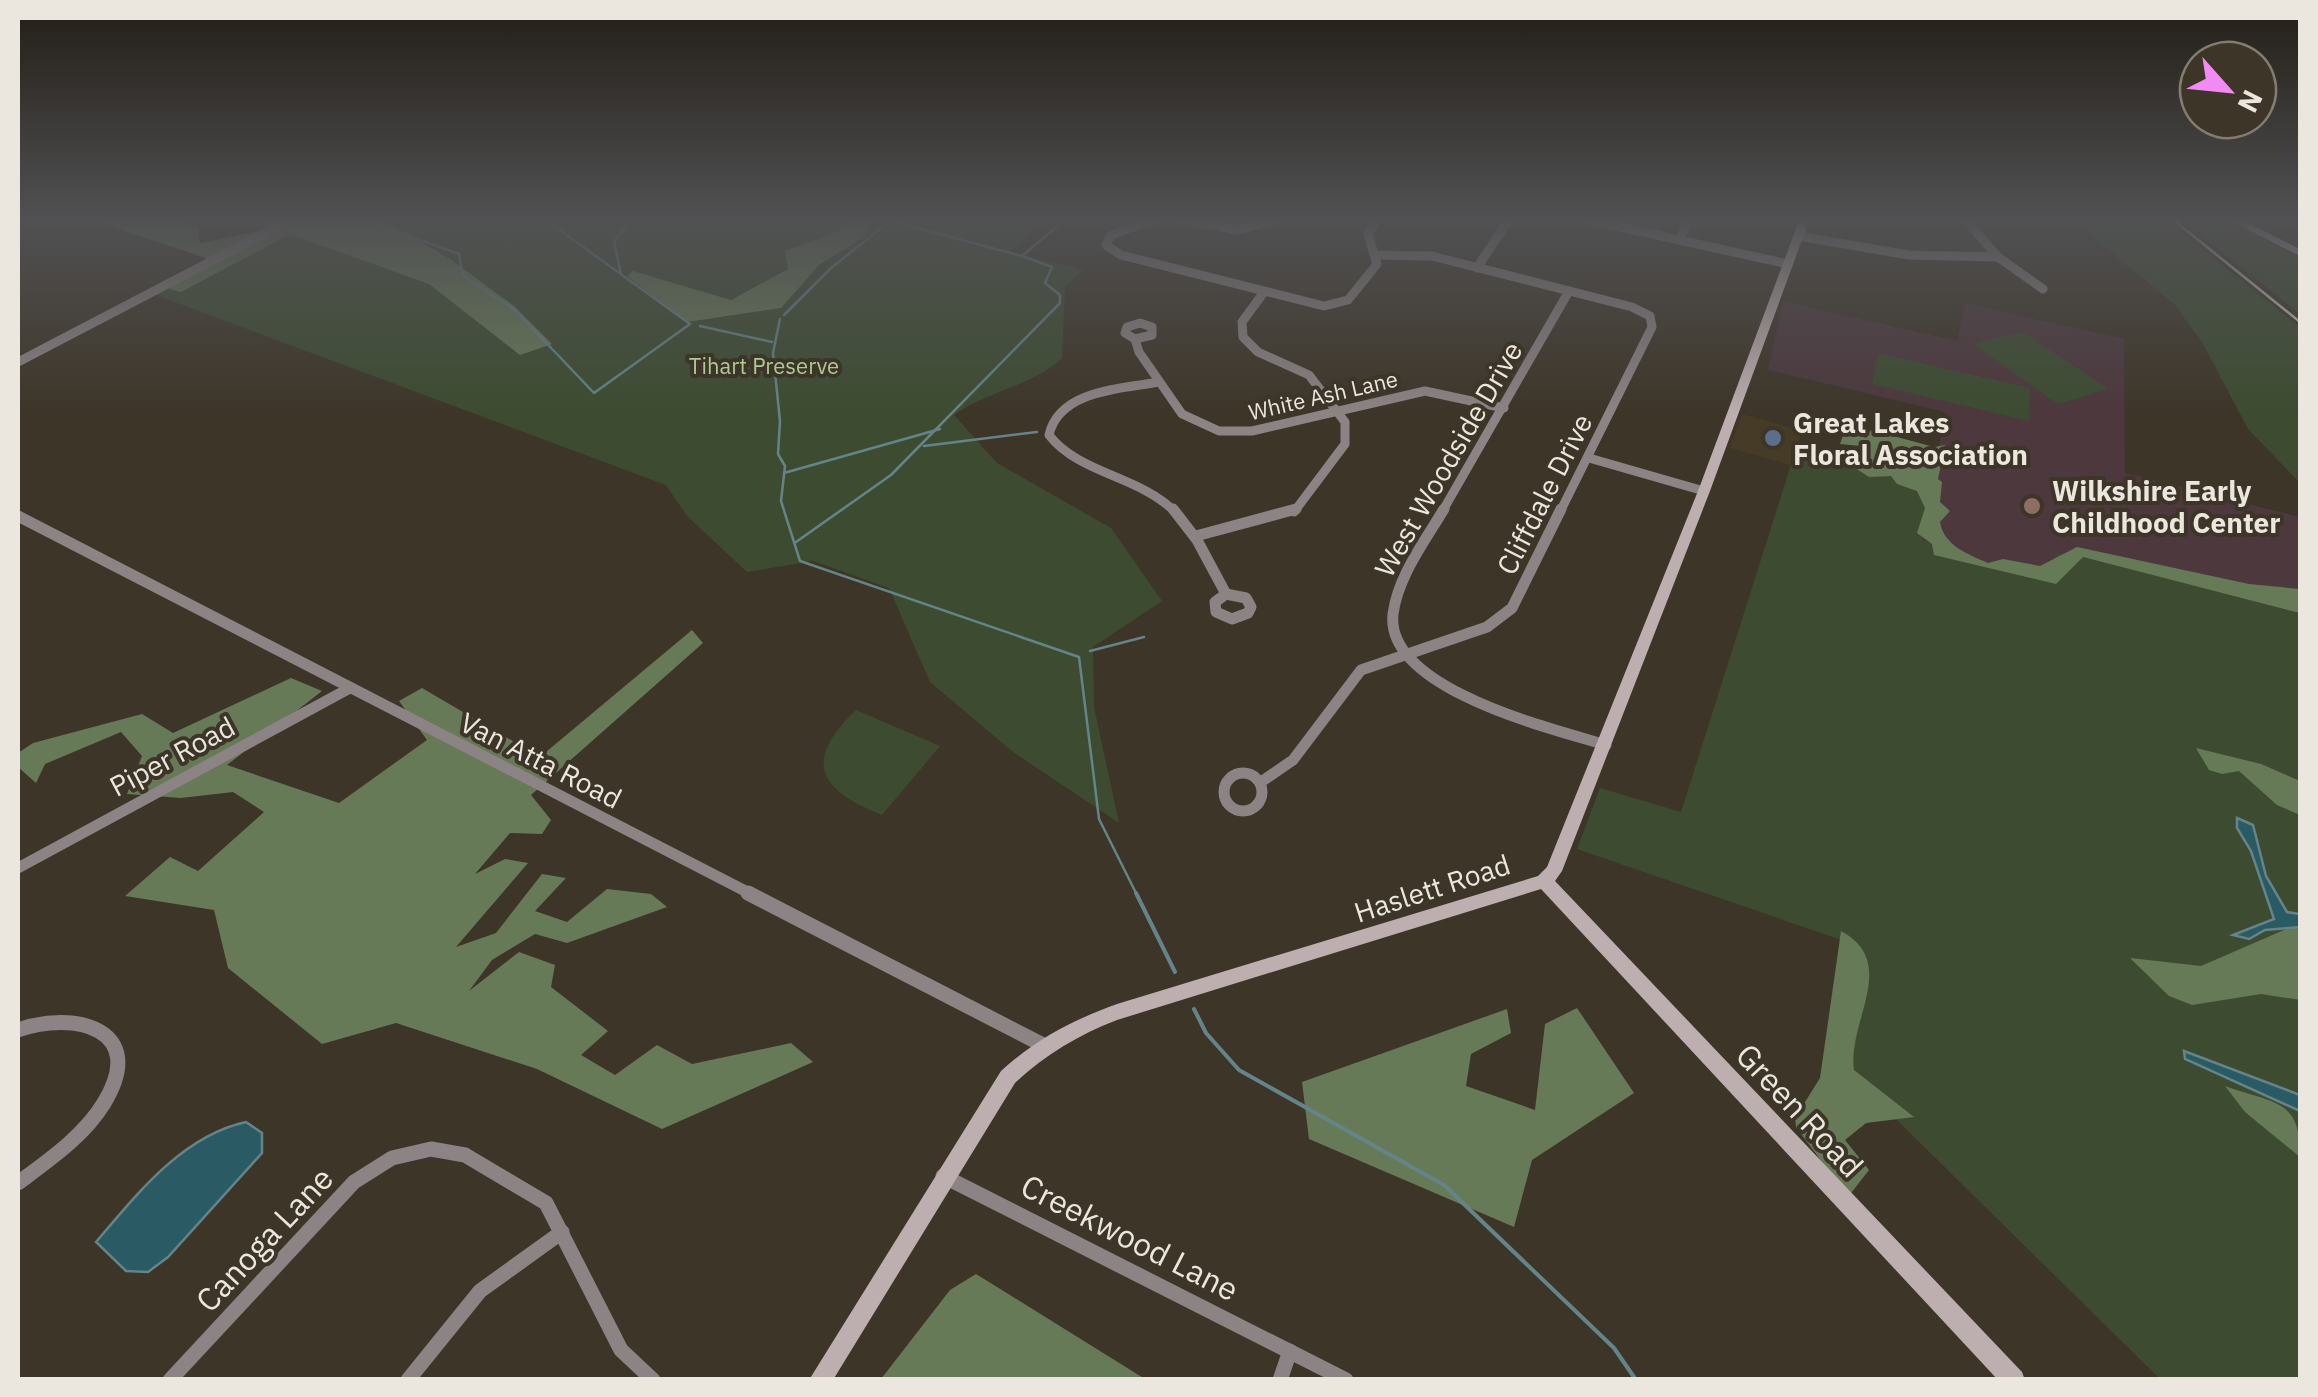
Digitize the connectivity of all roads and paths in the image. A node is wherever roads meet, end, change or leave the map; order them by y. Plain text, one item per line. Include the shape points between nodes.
1 (169, 283) edge
2 (1231, 283) edge
3 (1363, 283) edge
4 (1538, 283) edge
5 (1781, 283) edge
6 (2037, 283) edge
7 (2044, 288) dead end
8 (1569, 291) junction
9 (1264, 292) junction
10 (1135, 338) dead end
11 (18, 362) edge
12 (1159, 382) junction
13 (1504, 408) junction
14 (1338, 410) junction
15 (1589, 458) junction
16 (1704, 492) junction
17 (18, 516) edge
18 (1196, 536) junction
19 (1226, 594) dead end
20 (1406, 654) junction
21 (350, 688) junction
22 (1606, 745) junction
23 (1261, 782) dead end
24 (18, 868) edge
25 (1544, 881) junction
26 (18, 1030) edge
27 (1043, 1045) junction
28 (943, 1176) junction
29 (18, 1183) edge
30 (562, 1232) junction
31 (1290, 1352) junction
32 (170, 1380) edge
33 (408, 1380) edge
34 (653, 1380) edge
35 (820, 1380) edge
36 (1280, 1380) edge
37 (1346, 1380) edge
38 (2014, 1380) edge

1 - 11 street
2 - 9 street
3 - 9 street via 1340,304
4 - 8 street
5 - 16 street, Haslett Road
6 - 7 street
8 - 13 street, West Woodside Drive
8 - 15 street, Cliffdale Drive via 1652,319
9 - 14 street via 1242,322 1243,337 1258,352 1302,369
10 - 12 street, White Ash Lane
12 - 14 street, White Ash Lane via 1182,414 1219,431 1252,431
12 - 18 street via 1068,404 1052,417 1049,434 1063,451 1156,495
13 - 14 street, White Ash Lane via 1430,390
13 - 20 street, West Woodside Drive via 1394,598 1392,617
14 - 18 street via 1346,426 1344,444 1302,506 1282,517
15 - 16 street
15 - 20 street, Cliffdale Drive via 1512,608 1487,628
16 - 22 street, Haslett Road
17 - 21 street, Van Atta Road
18 - 19 street
20 - 22 street via 1462,696
20 - 23 street, Cliffdale Drive via 1347,681 1301,754
21 - 24 street, Piper Road
21 - 27 street, Van Atta Road
22 - 25 street, Haslett Road via 1565,851
25 - 27 street, Haslett Road via 1117,1012
25 - 38 street, Green Road
26 - 29 street via 54,1020 87,1022 109,1037 116,1063 112,1085 91,1120
27 - 28 street, Haslett Road via 1008,1077
28 - 31 street, Creekwood Lane
28 - 35 street, Haslett Road
30 - 32 street, Canoga Lane via 538,1196 465,1155 431,1149 392,1158 343,1192
30 - 33 street via 480,1292
30 - 34 street, Canoga Lane via 621,1350
31 - 36 street
31 - 37 street, Creekwood Lane

